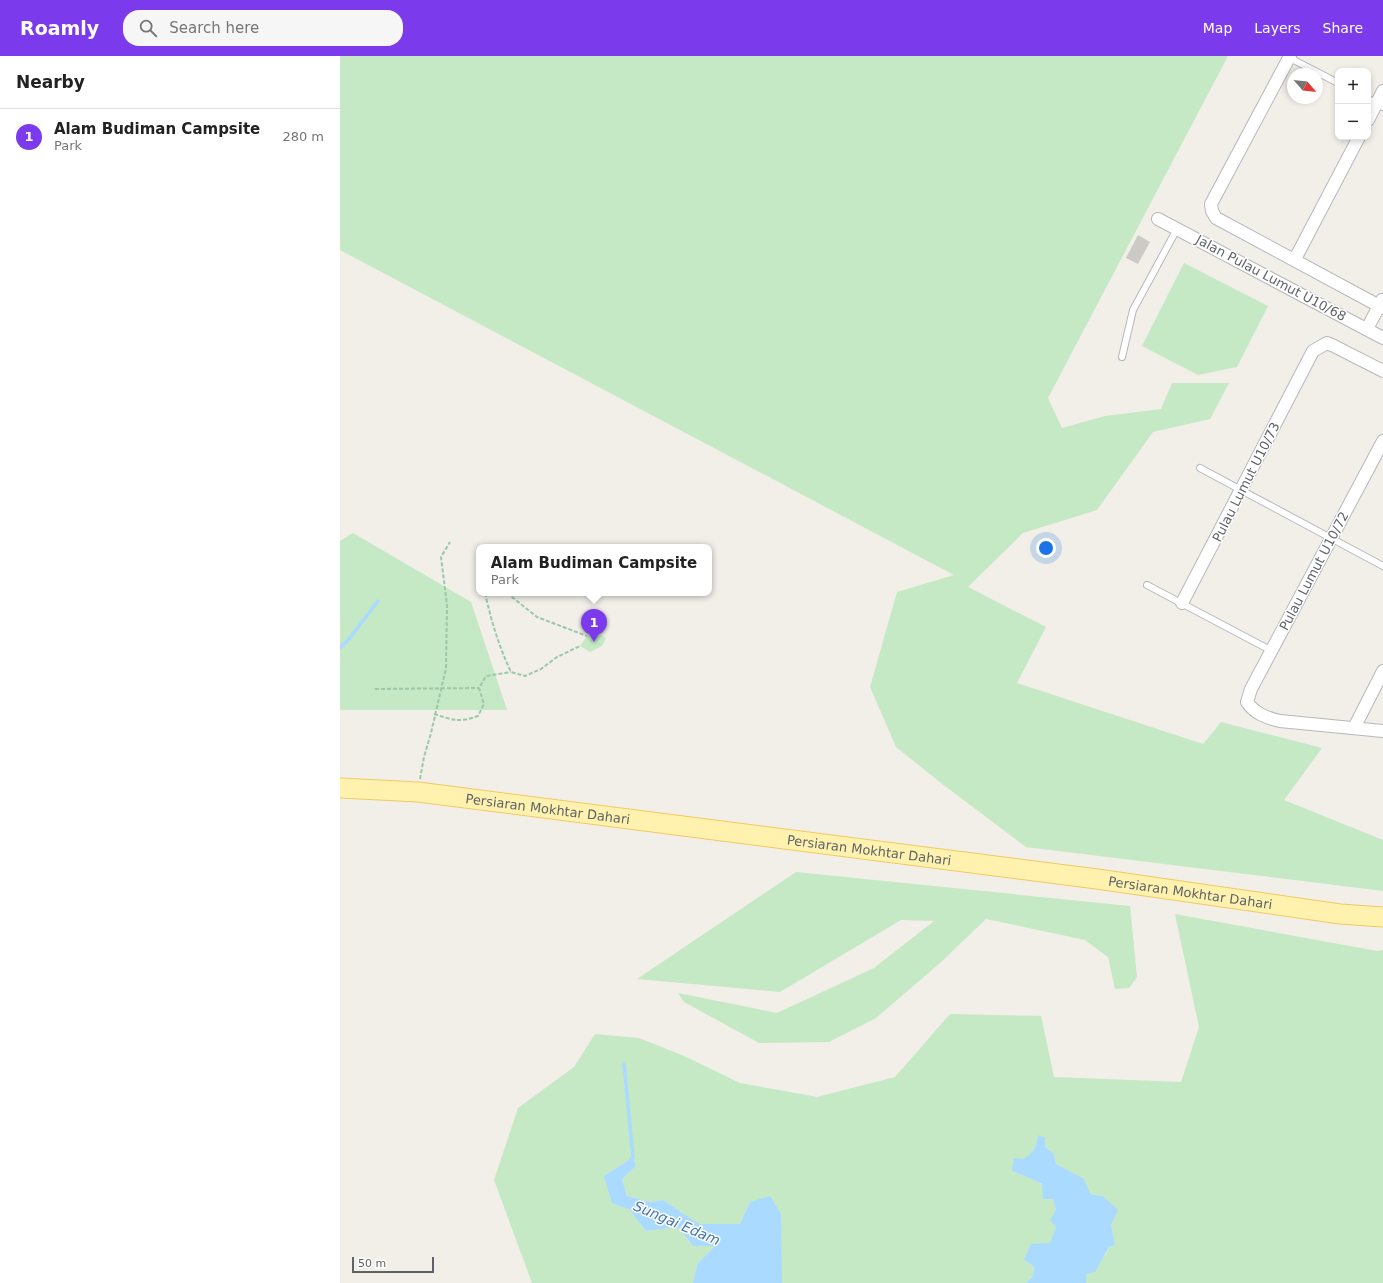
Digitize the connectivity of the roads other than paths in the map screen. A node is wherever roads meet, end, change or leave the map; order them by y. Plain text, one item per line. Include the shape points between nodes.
1 (1289, 56) edge
2 (1335, 81) edge
3 (1383, 91) edge
4 (1376, 103) edge
5 (1371, 114) edge
6 (1357, 140) edge
7 (1158, 219) dead end
8 (1177, 229) junction
9 (1294, 259) junction
10 (1382, 304) edge
11 (1367, 329) junction
12 (1383, 338) edge
13 (1122, 357) dead end
14 (1383, 371) edge
15 (1383, 441) edge
16 (1200, 468) dead end
17 (1242, 491) junction
18 (1332, 539) junction
19 (1383, 566) edge
20 (1147, 585) dead end
21 (1182, 603) junction
22 (1272, 651) junction
23 (1383, 671) edge
24 (1354, 728) junction
25 (1383, 731) edge
26 (345, 787) edge
27 (1383, 917) edge

1 - 2 lane
1 - 9 street via 1211,204 1216,218
3 - 4 street
4 - 5 street
6 - 9 street
7 - 8 street, Jalan Pulau Lumut U10/68
8 - 11 street, Jalan Pulau Lumut U10/68
8 - 13 lane via 1133,310
9 - 10 street
10 - 11 street
11 - 12 street, Jalan Pulau Lumut U10/68
14 - 17 street, Pulau Lumut U10/73 via 1334,346 1327,344 1313,351
15 - 18 street, Pulau Lumut U10/72
16 - 17 lane
17 - 18 lane
17 - 21 street, Pulau Lumut U10/73
18 - 19 lane
18 - 22 street, Pulau Lumut U10/72
20 - 21 lane
21 - 22 lane
22 - 24 street, Pulau Lumut U10/72 via 1251,689 1247,702 1256,712 1280,721
23 - 24 street
24 - 25 street
26 - 27 main road, Persiaran Mokhtar Dahari via 418,792 1097,879 1340,914

